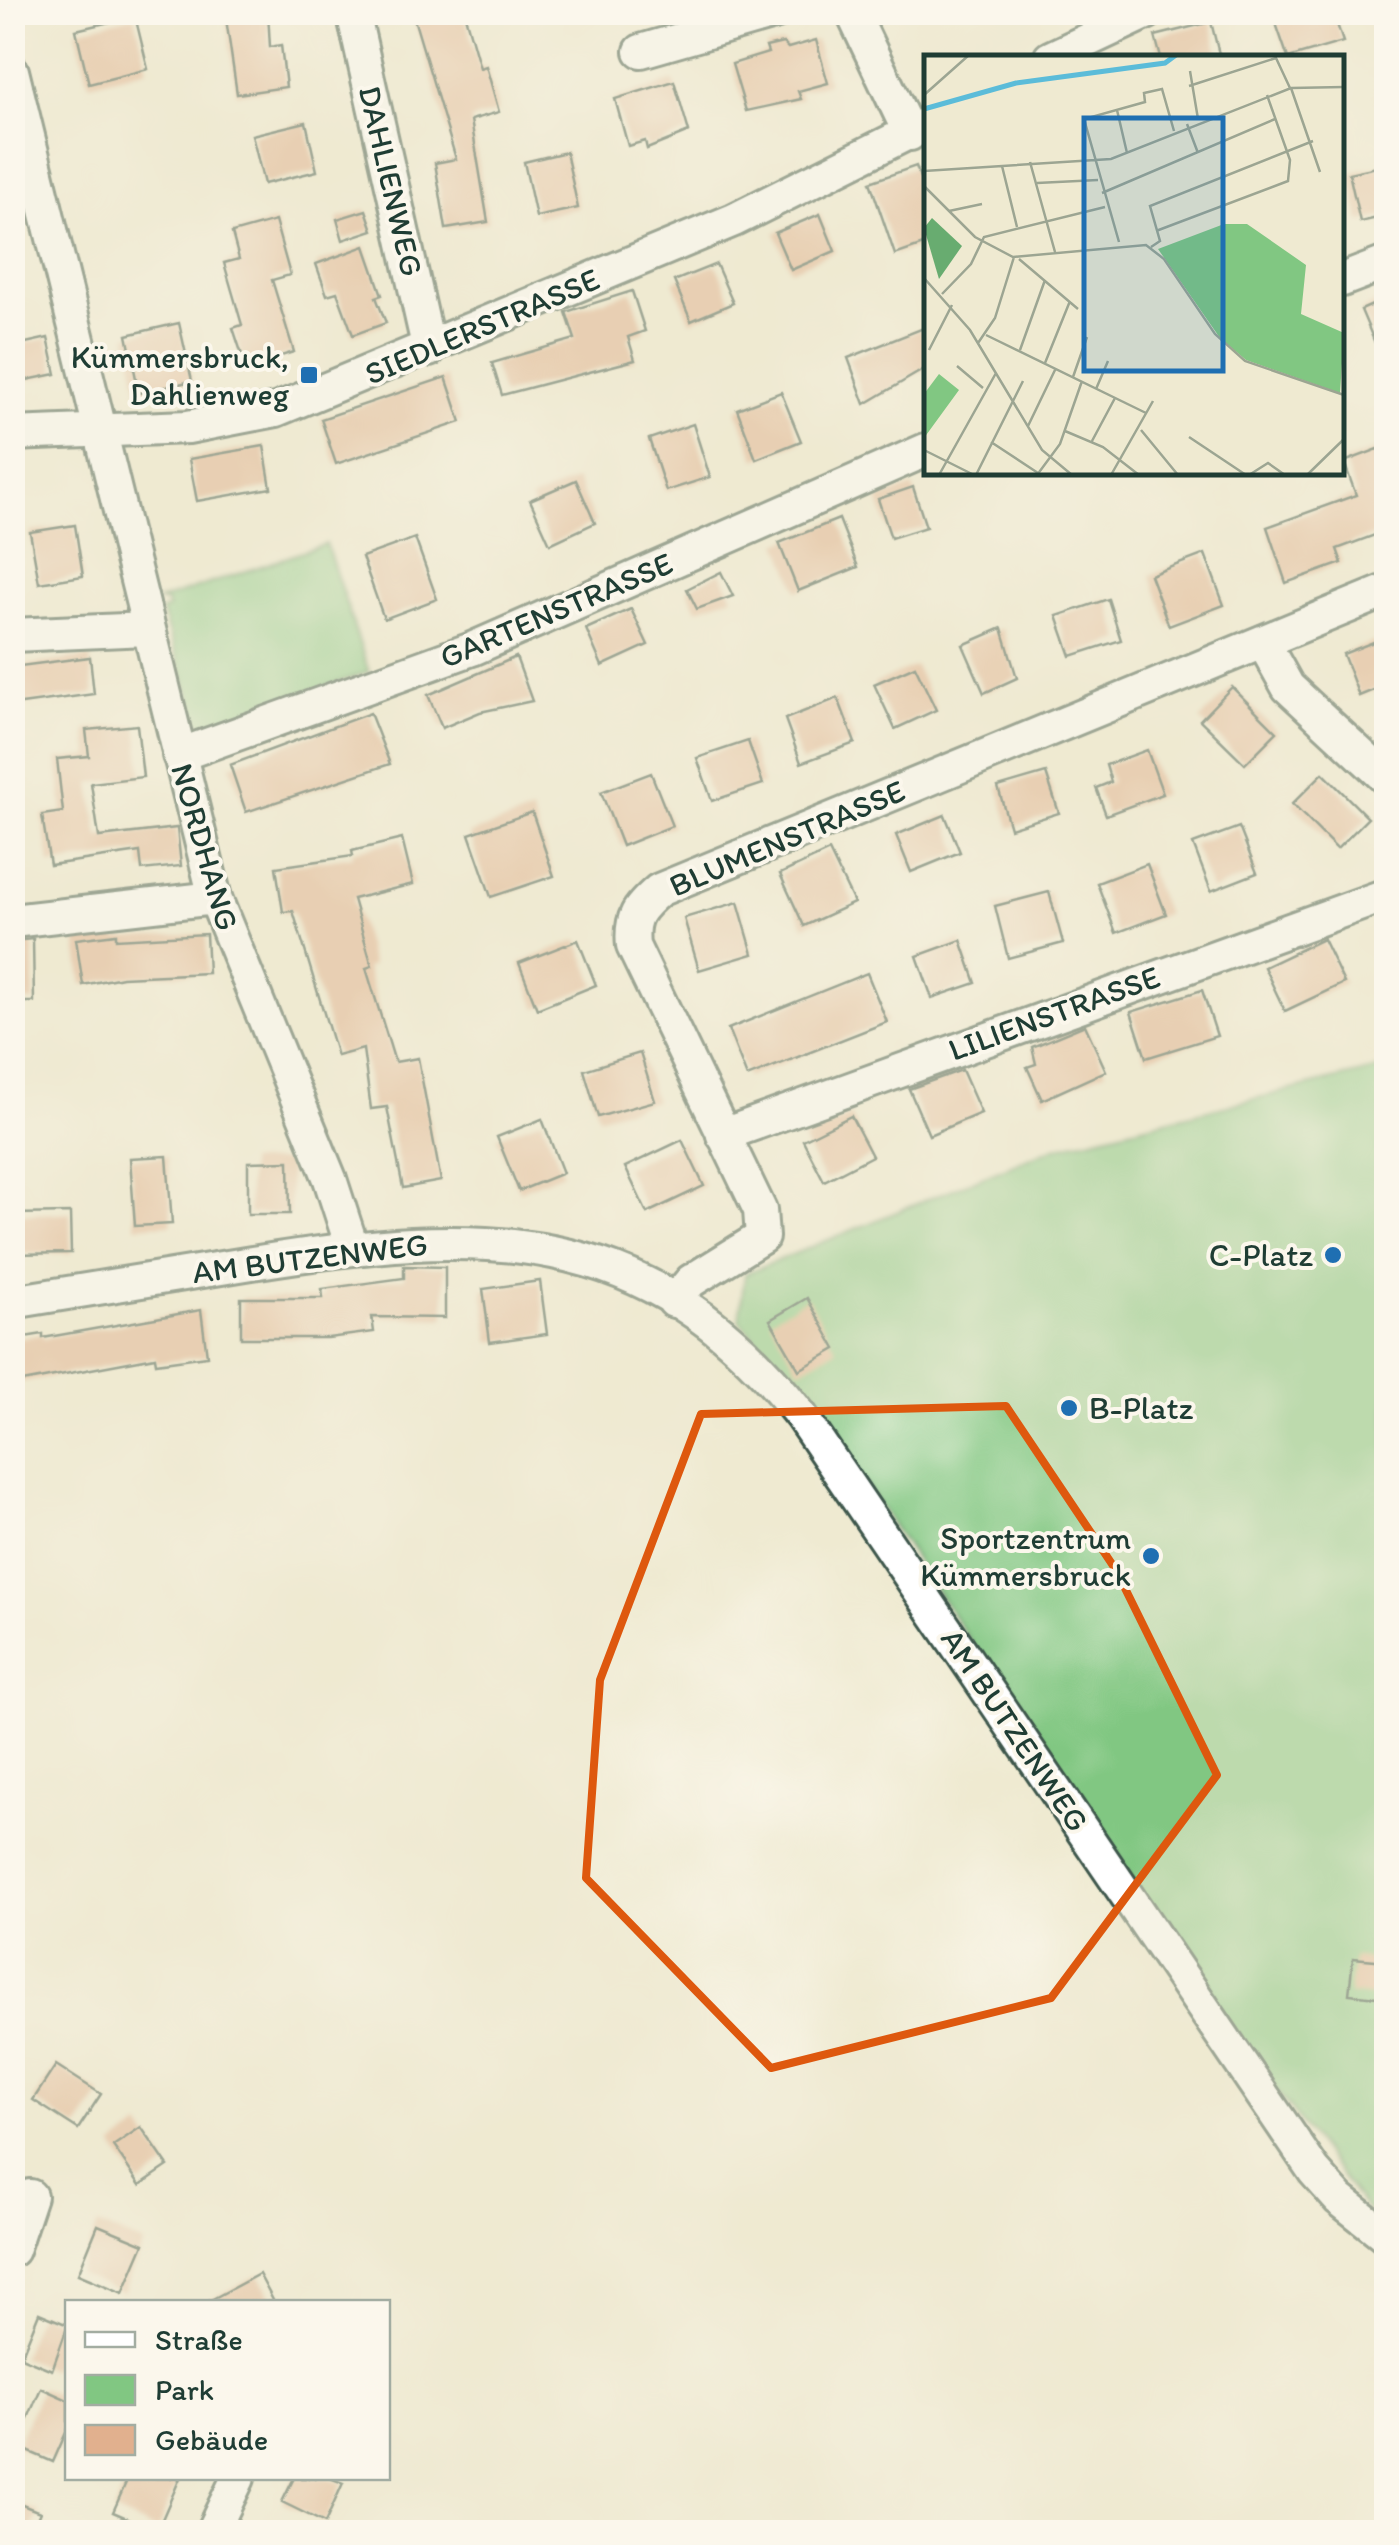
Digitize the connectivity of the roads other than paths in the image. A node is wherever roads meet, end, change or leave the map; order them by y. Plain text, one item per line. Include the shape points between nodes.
1 (353, 12) edge
2 (777, 12) edge
3 (852, 12) edge
4 (1143, 13) edge
5 (642, 51) dead end
6 (1056, 55) edge
7 (12, 71) edge
8 (918, 129) edge
9 (1386, 263) edge
10 (1344, 279) edge
11 (429, 350) junction
12 (103, 433) junction
13 (12, 434) edge
14 (924, 451) edge
15 (1386, 591) edge
16 (146, 628) junction
17 (12, 635) edge
18 (1263, 642) junction
19 (179, 755) junction
20 (1386, 778) edge
21 (1386, 895) edge
22 (215, 898) junction
23 (12, 921) edge
24 (723, 1135) junction
25 (352, 1247) junction
26 (674, 1301) junction
27 (12, 1302) edge
28 (30, 2196) dead end
29 (1381, 2224) edge
30 (12, 2250) edge
31 (237, 2480) edge
32 (212, 2532) edge

1 - 11 street, DAHLIENWEG
2 - 5 street
3 - 8 street
4 - 6 street
7 - 12 street, NORDHANG
8 - 11 street, SIEDLERSTRASSE via 734,220
9 - 10 street
11 - 12 street, SIEDLERSTRASSE via 276,410 188,427
12 - 13 street, SIEDLERSTRASSE
12 - 16 street, NORDHANG
14 - 19 street, GARTENSTRASSE via 472,649
15 - 18 street, BLUMENSTRASSE
16 - 17 street
16 - 19 street, NORDHANG
18 - 20 street via 1288,687
18 - 24 street, BLUMENSTRASSE via 660,890 638,908 633,946
19 - 22 street, NORDHANG
21 - 24 street, LILIENSTRASSE
22 - 23 street
22 - 25 street, NORDHANG
24 - 26 street, BLUMENSTRASSE via 760,1210 762,1236 691,1281
25 - 26 street, AM BUTZENWEG via 526,1244 620,1272
25 - 27 street, AM BUTZENWEG
26 - 29 street, AM BUTZENWEG via 739,1346 800,1416 1314,2171 1338,2199
28 - 30 street
31 - 32 street

